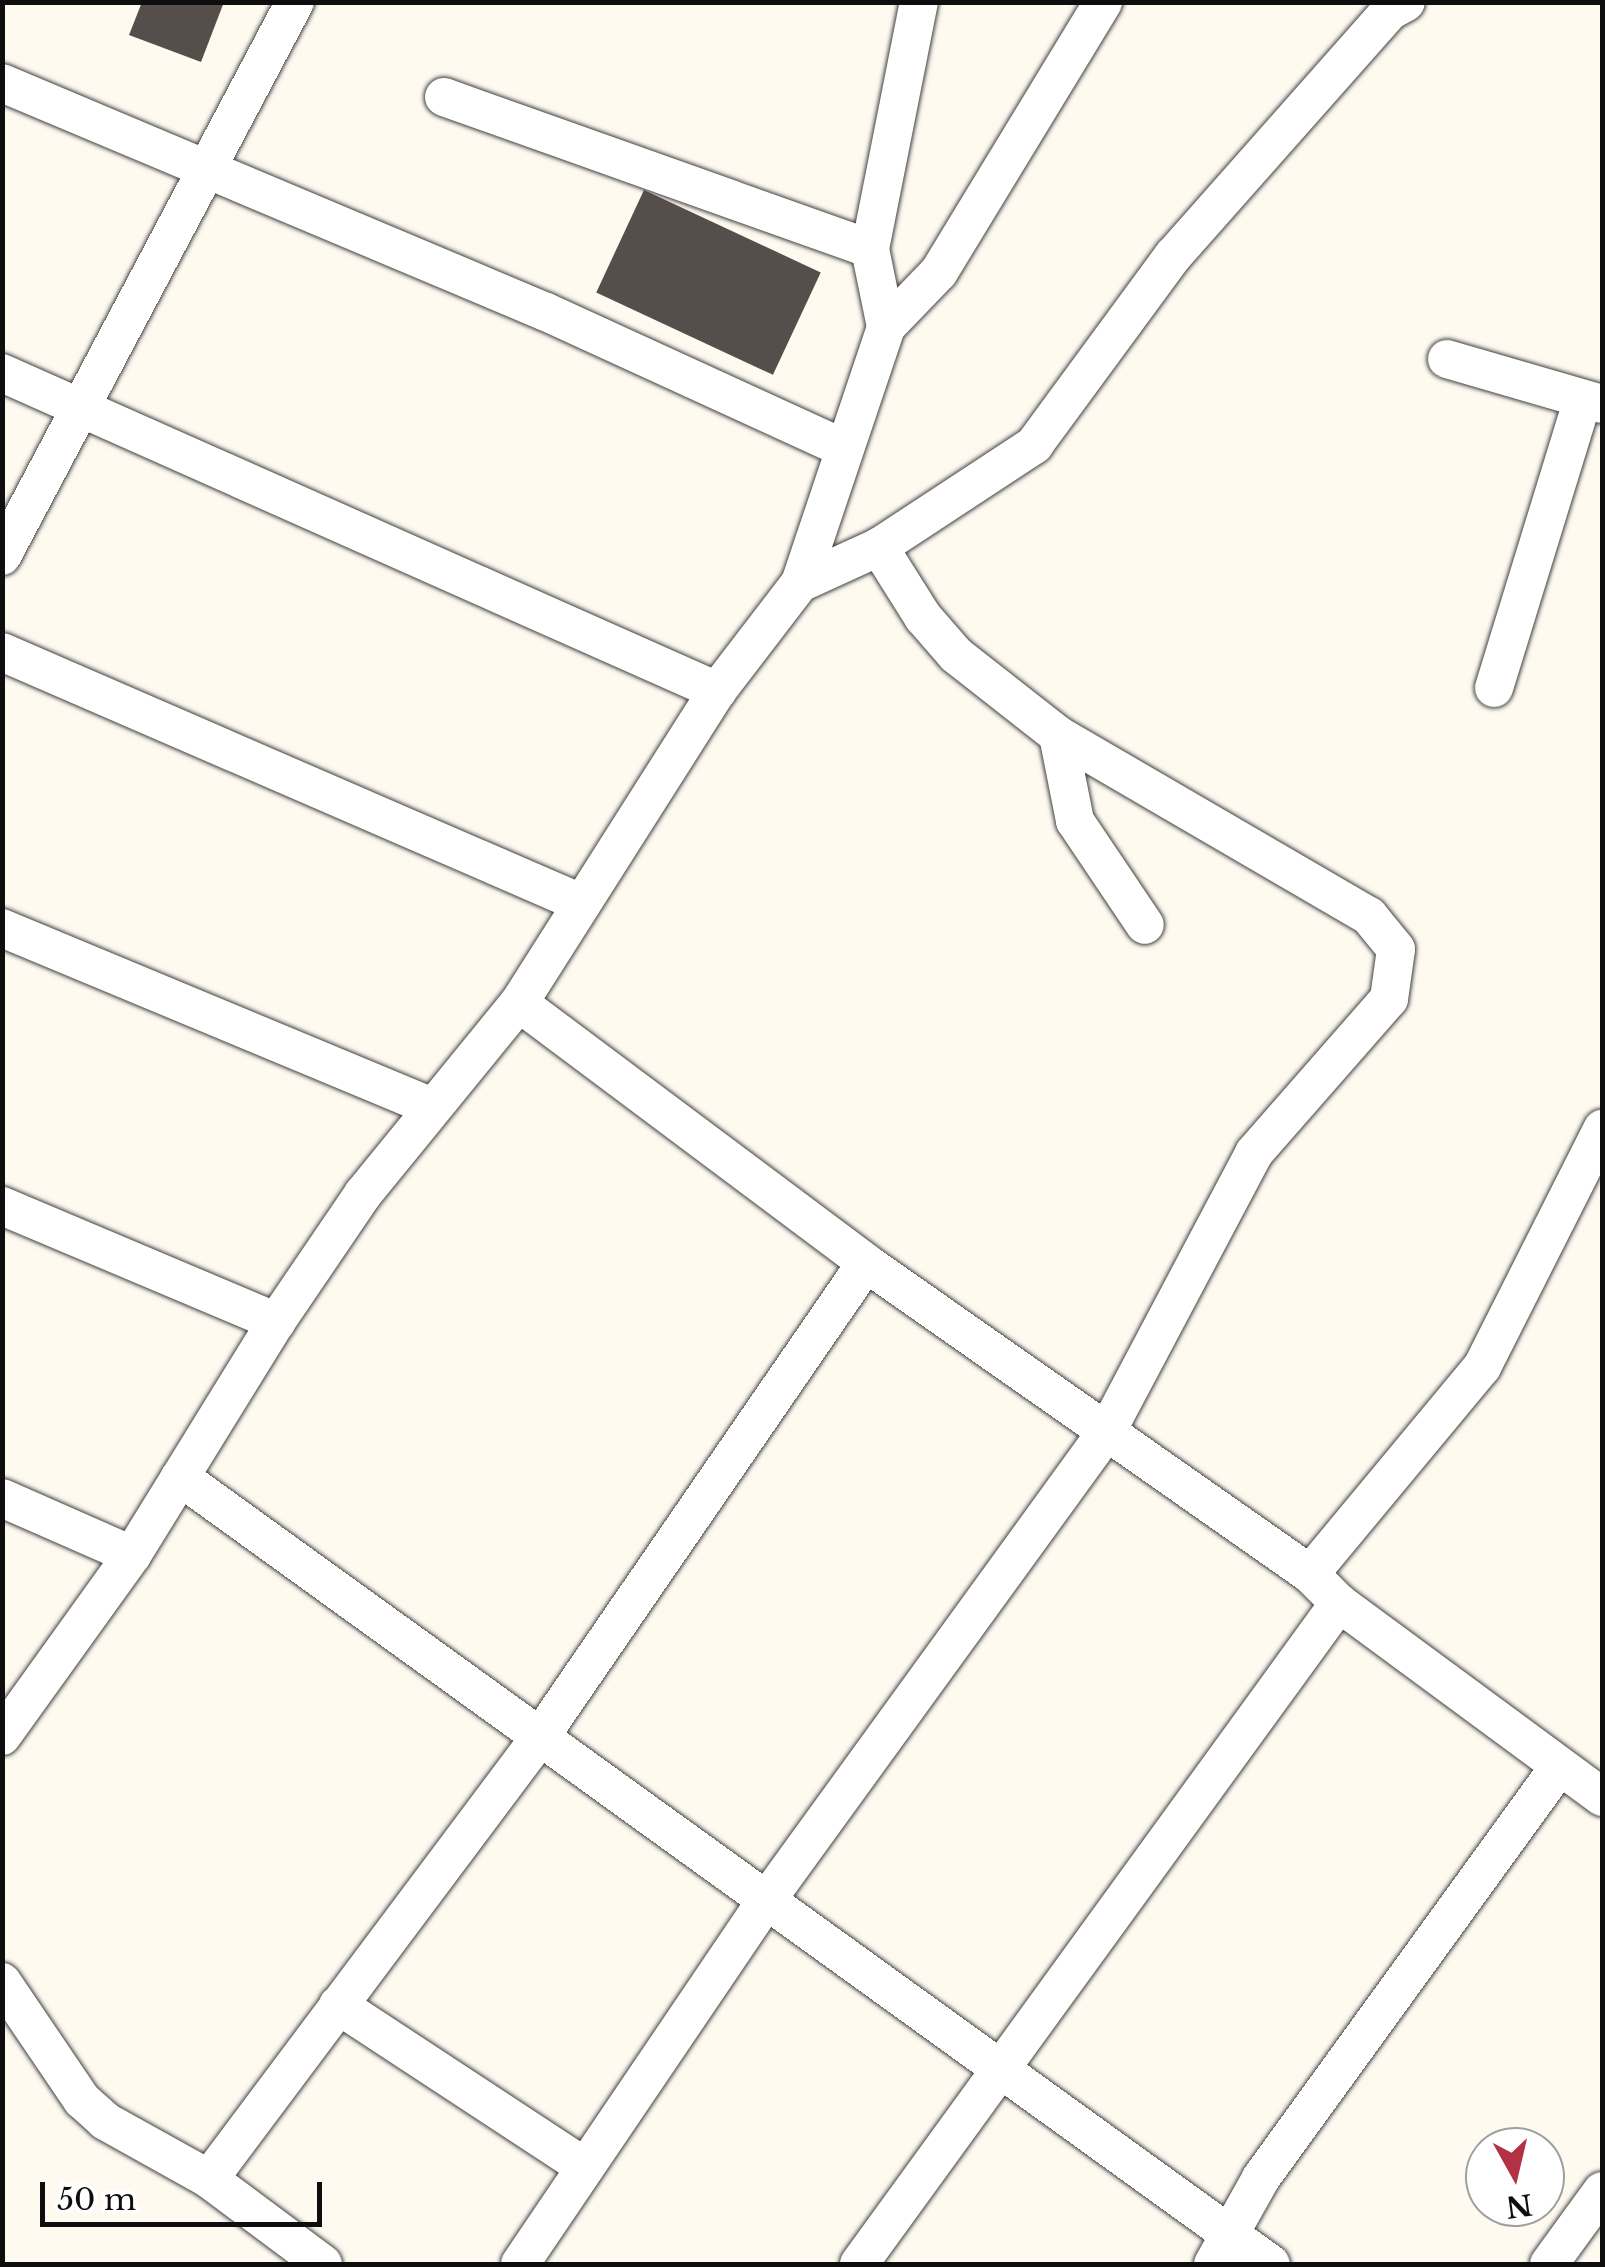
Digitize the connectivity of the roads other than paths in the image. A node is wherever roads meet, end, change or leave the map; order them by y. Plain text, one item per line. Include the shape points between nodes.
1 (295, 2) edge
2 (919, 2) edge
3 (1104, 2) edge
4 (1391, 5) edge
5 (2, 83) edge
6 (444, 97) dead end
7 (210, 170) junction
8 (870, 249) junction
9 (886, 327) junction
10 (1447, 360) dead end
11 (2, 374) edge
12 (1593, 402) edge
13 (84, 407) junction
14 (841, 447) junction
15 (879, 547) junction
16 (2, 556) edge
17 (800, 583) junction
18 (2, 652) edge
19 (1494, 688) dead end
20 (718, 691) junction
21 (1058, 735) junction
22 (581, 903) junction
23 (1144, 926) dead end
24 (2, 928) edge
25 (519, 1003) junction
26 (432, 1107) junction
27 (1602, 1129) edge
28 (2, 1206) edge
29 (866, 1264) junction
30 (276, 1322) junction
31 (1108, 1432) junction
32 (180, 1478) junction
33 (2, 1498) edge
34 (132, 1555) junction
35 (1310, 1574) junction
36 (1339, 1603) junction
37 (2, 1736) edge
38 (540, 1736) junction
39 (1559, 1767) junction
40 (1602, 1796) edge
41 (766, 1901) junction
42 (2, 1982) edge
43 (338, 2005) junction
44 (998, 2068) junction
45 (586, 2168) junction
46 (209, 2178) junction
47 (1602, 2191) edge
48 (1222, 2250) edge
49 (323, 2264) edge
50 (520, 2264) edge
51 (859, 2264) edge
52 (1271, 2264) edge
53 (1549, 2264) edge

1 - 7 street
2 - 8 street
3 - 9 street via 939,272
4 - 15 street via 1173,256 1034,446
5 - 7 street
6 - 8 street
7 - 13 street
7 - 14 street via 546,312
8 - 9 street
9 - 14 street
10 - 12 street
11 - 13 street
12 - 19 street
13 - 16 street
13 - 20 street
14 - 17 street
15 - 17 street
15 - 21 street via 956,655
17 - 20 street
18 - 22 street
20 - 22 street
21 - 23 street via 1061,778 1075,821
21 - 31 street via 1369,916 1396,949 1389,999 1254,1152
22 - 25 street
24 - 26 street
25 - 26 street
25 - 29 street
26 - 30 street
27 - 35 street via 1482,1367
28 - 30 street
29 - 31 street
29 - 38 street
30 - 32 street
31 - 35 street
31 - 41 street
32 - 34 street
32 - 38 street
33 - 34 street
34 - 37 street
35 - 36 street
36 - 39 street
36 - 44 street
38 - 41 street
38 - 43 street
39 - 40 street
39 - 48 street via 1261,2178
41 - 44 street
41 - 45 street
42 - 46 street via 82,2100 105,2121
43 - 45 street
43 - 46 street
44 - 48 street
44 - 51 street
45 - 50 street
46 - 49 street
47 - 53 street
48 - 52 street

